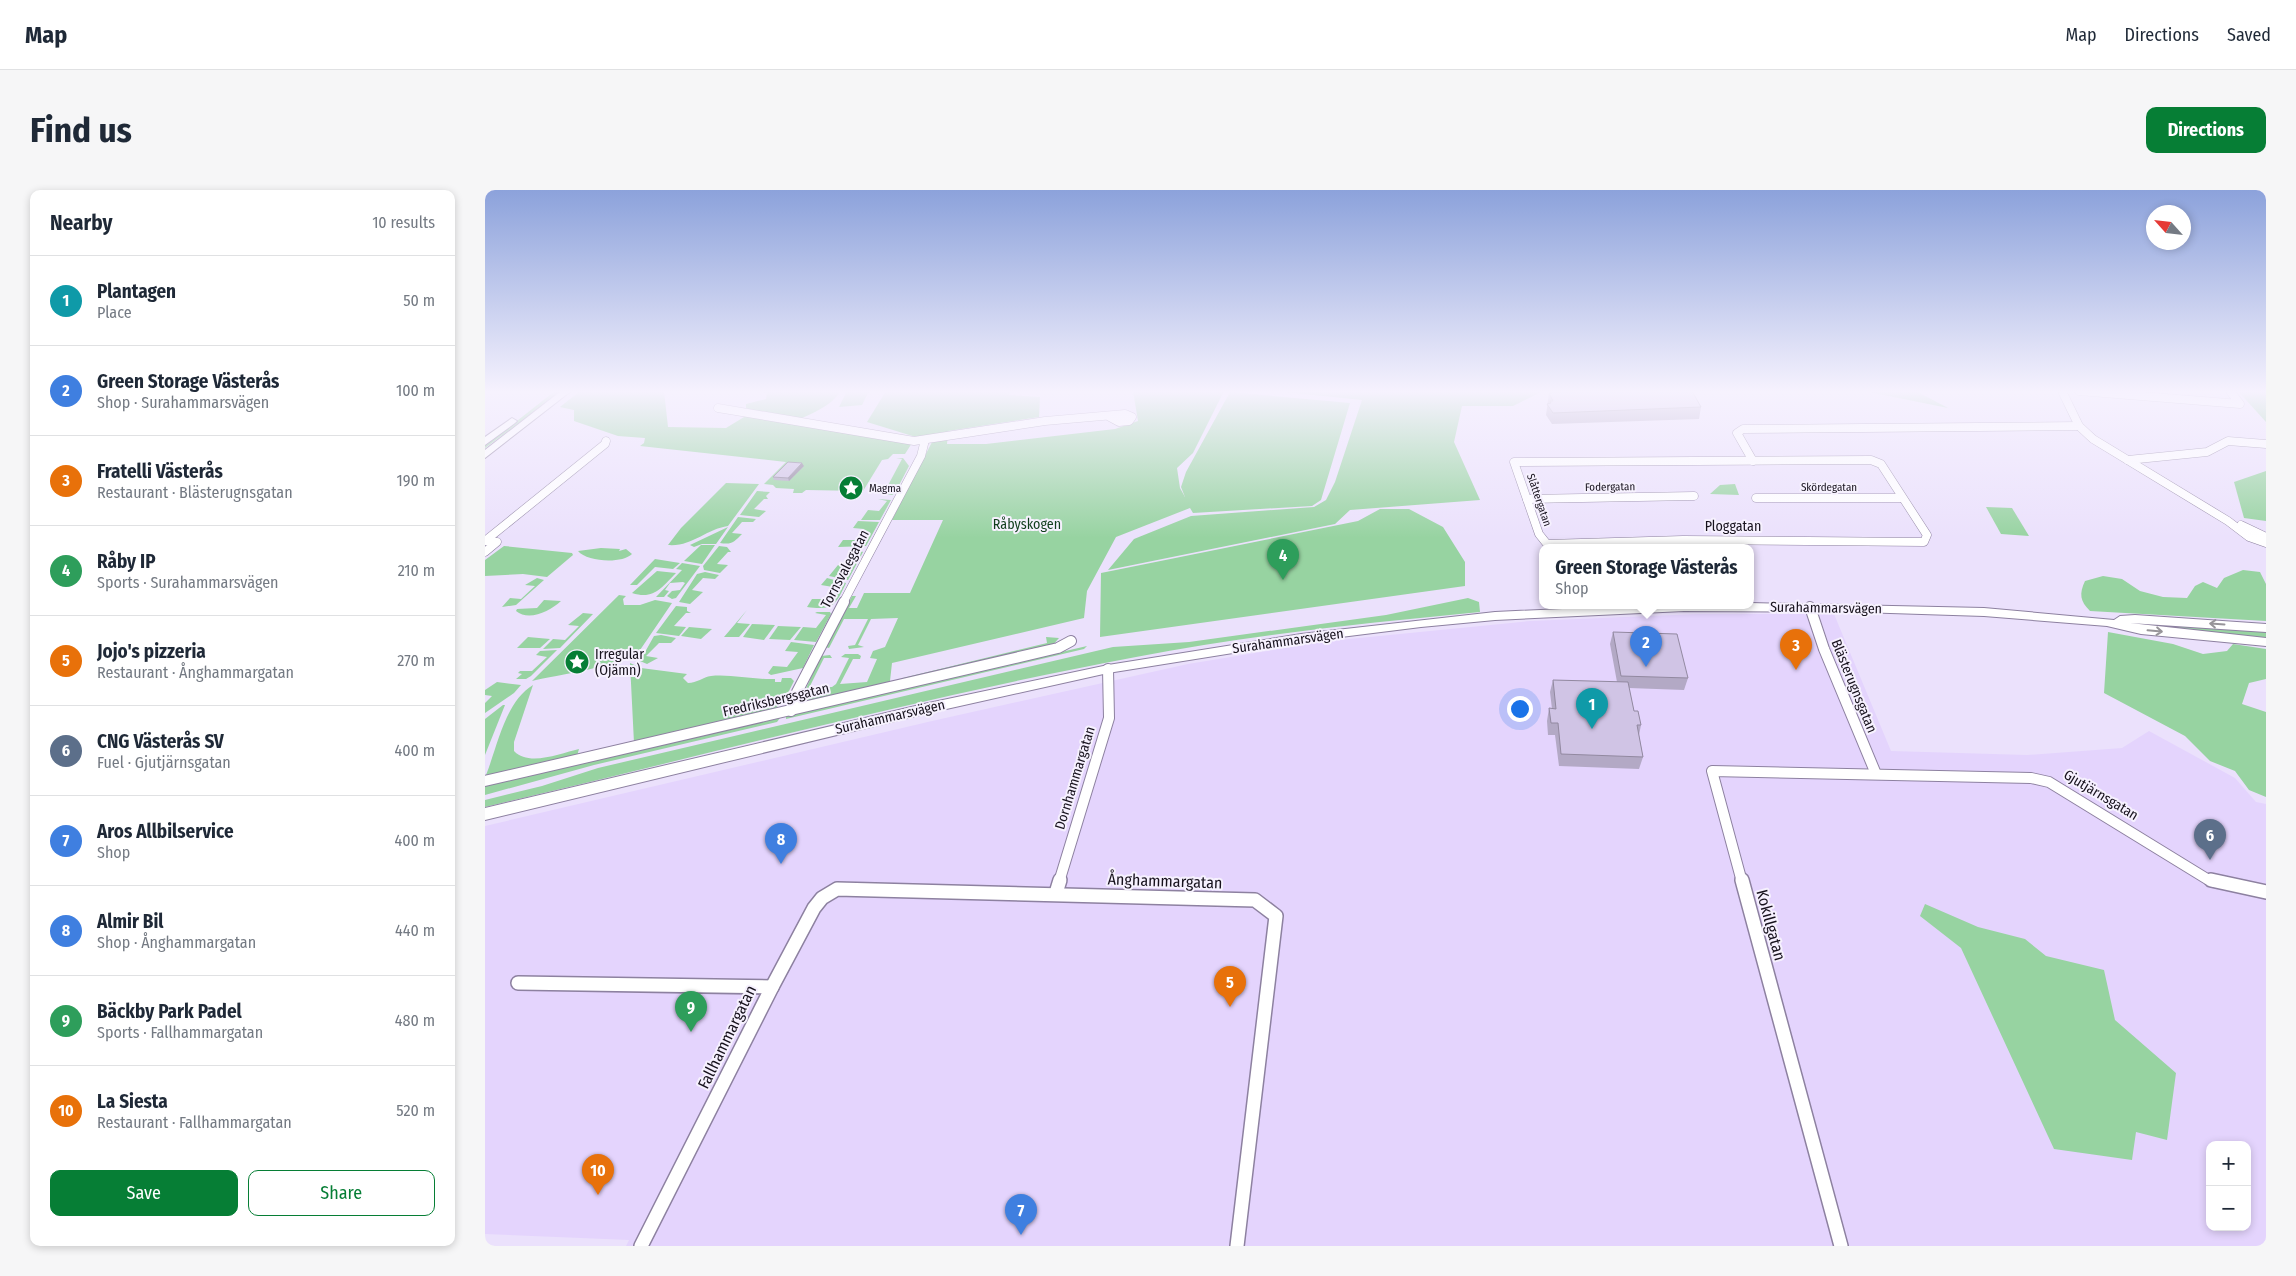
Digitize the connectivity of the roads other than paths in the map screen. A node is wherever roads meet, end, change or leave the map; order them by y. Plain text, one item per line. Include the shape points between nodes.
1 (503, 440) edge
2 (925, 440) edge
3 (1741, 440) edge
4 (2095, 440) edge
5 (2228, 440) edge
6 (2231, 440) edge
7 (606, 441) dead end
8 (2266, 444) edge
9 (485, 454) edge
10 (2127, 460) junction
11 (1753, 461) junction
12 (1694, 496) dead end
13 (1756, 498) dead end
14 (1902, 498) junction
15 (1527, 499) junction
16 (2228, 521) junction
17 (2266, 537) edge
18 (485, 541) edge
19 (1544, 542) joint
20 (2266, 543) edge
21 (485, 552) edge
22 (1754, 607) edge
23 (1810, 607) junction
24 (1642, 609) edge
25 (2107, 622) junction
26 (2266, 628) edge
27 (1071, 641) dead end
28 (2266, 642) edge
29 (1108, 669) junction
30 (791, 711) junction
31 (1876, 774) junction
32 (485, 782) edge
33 (485, 814) edge
34 (2266, 892) edge
35 (1055, 893) junction
36 (518, 983) dead end
37 (771, 988) junction
38 (641, 1246) edge
39 (1237, 1246) edge
40 (1841, 1246) edge

1 - 9 main road
2 - 30 street, Tornsvalegatan via 921,456 797,692
3 - 11 street
4 - 10 street
5 - 10 street via 2207,452
6 - 8 street
7 - 18 street
10 - 16 street
11 - 14 street via 1871,460 1881,464
11 - 15 street, Slåttergatan via 1514,463
12 - 15 street, Fodergatan
13 - 14 street, Skördegatan
14 - 19 street, Ploggatan via 1927,535 1927,540
15 - 19 street, Slåttergatan
16 - 17 street
16 - 20 street via 2249,537
18 - 21 street via 497,542
22 - 23 main road, Surahammarsvägen
23 - 25 main road, Surahammarsvägen via 1984,612
23 - 31 street, Blästerugnsgatan
24 - 29 main road, Surahammarsvägen via 1495,616 1301,638
26 -> 25 main road, Surahammarsvägen via 2135,619
25 -> 28 main road, Surahammarsvägen via 2141,630
27 - 30 street, Fredriksbergsgatan via 1058,648
29 - 33 main road, Surahammarsvägen via 924,709
29 - 35 street, Dornhammargatan via 1109,718
30 - 32 street, Fredriksbergsgatan
31 - 34 street, Gjutjärnsgatan via 2031,778 2049,782 2207,879
31 - 40 street, Kokillgatan via 1712,771
35 - 37 street, Ånghammargatan via 834,889 812,909
35 - 39 street, Ånghammargatan via 1255,900 1277,916
36 - 37 street, Fallhammargatan
37 - 38 street, Fallhammargatan

